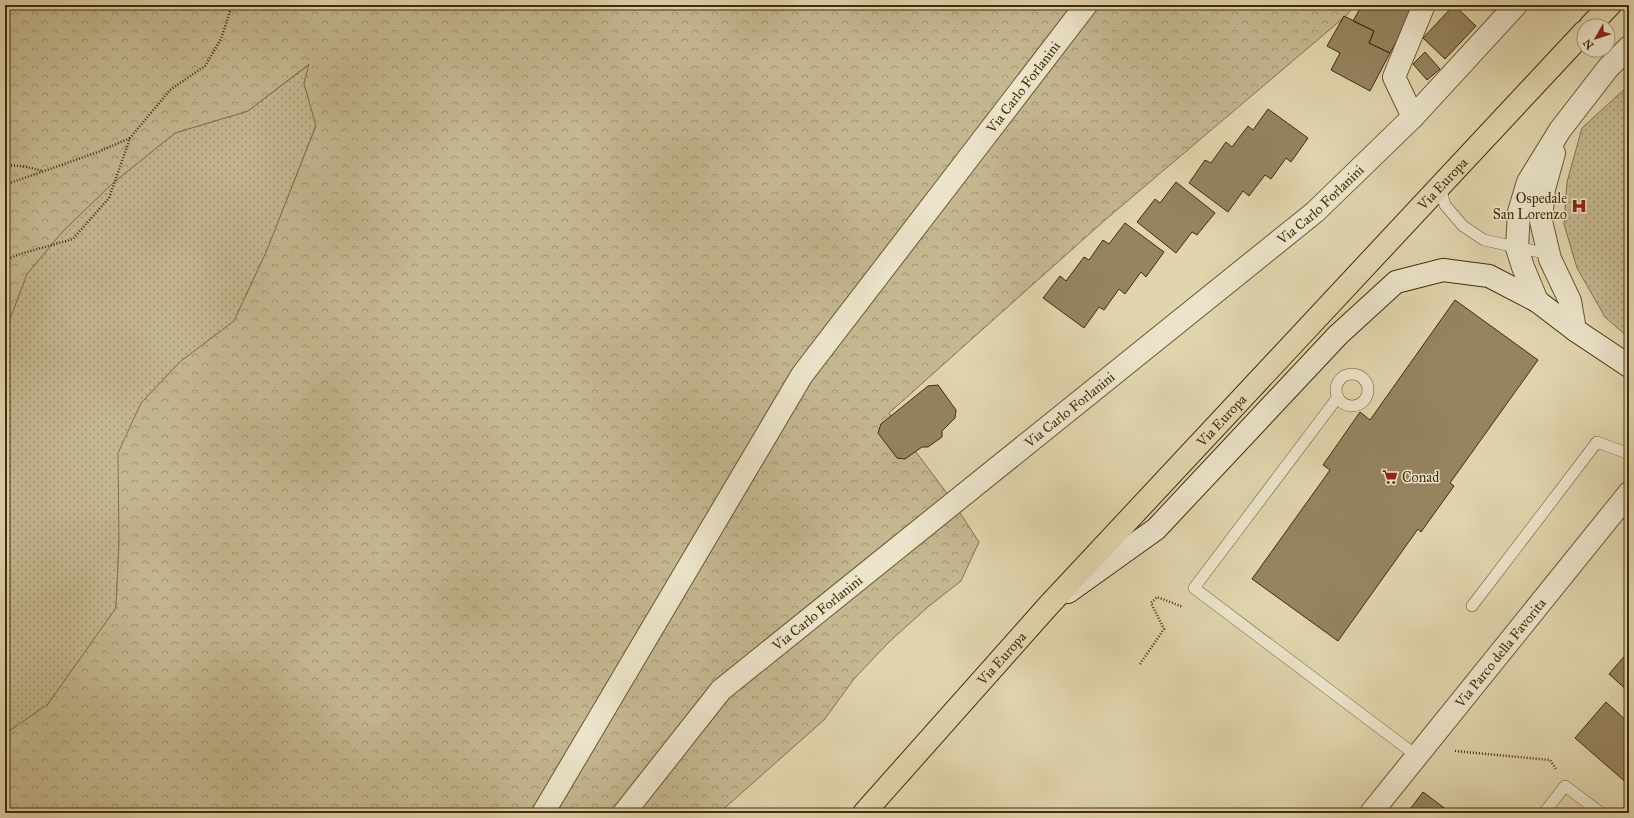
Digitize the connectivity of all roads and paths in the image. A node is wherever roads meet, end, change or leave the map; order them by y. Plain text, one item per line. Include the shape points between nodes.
1 (232, 5) edge
2 (1086, 5) edge
3 (1424, 5) edge
4 (1516, 5) edge
5 (1610, 5) edge
6 (1598, 18) edge
7 (1576, 41) edge
8 (1629, 47) edge
9 (1413, 116) junction
10 (1560, 130) junction
11 (130, 138) junction
12 (5, 165) edge
13 (44, 171) junction
14 (5, 183) edge
15 (1440, 187) junction
16 (1517, 248) junction
17 (1549, 254) junction
18 (5, 260) edge
19 (1537, 301) junction
20 (1575, 330) junction
21 (1629, 366) edge
22 (1338, 397) dead end
23 (1629, 454) edge
24 (1629, 492) edge
25 (1048, 606) junction
26 (1472, 606) dead end
27 (1186, 608) dead end
28 (1140, 664) dead end
29 (1454, 751) dead end
30 (1418, 756) junction
31 (1550, 760) dead end
32 (543, 813) edge
33 (624, 813) edge
34 (864, 813) edge
35 (1371, 813) edge
36 (1544, 813) edge
37 (1601, 813) edge

1 - 11 path via 221,39 205,66 170,90
2 - 32 street, Via Carlo Forlanini via 802,375
3 - 9 street via 1394,77
4 - 9 street, Via Carlo Forlanini
5 - 6 main road
7 - 15 main road, Via Europa
8 - 10 street via 1608,68
9 - 33 street, Via Carlo Forlanini via 1315,212 721,690
10 - 16 street via 1528,182 1519,212
10 - 17 street via 1544,196 1542,221
11 - 13 path
11 - 18 path via 109,198 73,239
12 - 13 path
13 - 14 path
15 - 16 lane via 1445,205 1463,226 1484,240
15 - 25 main road, Via Europa
16 - 17 lane
16 - 19 street
17 - 20 street via 1570,301
19 - 20 street
19 - 25 street via 1489,276 1443,270 1396,282 1338,335 1156,529
20 - 21 street
22 - 30 lane via 1194,588
23 - 26 lane via 1597,442
24 - 30 street, Via Parco della Favorita
25 - 34 main road, Via Europa
27 - 28 path via 1157,597 1151,603 1164,629
29 - 31 path
30 - 35 street, Via Parco della Favorita
36 - 37 lane via 1564,786

